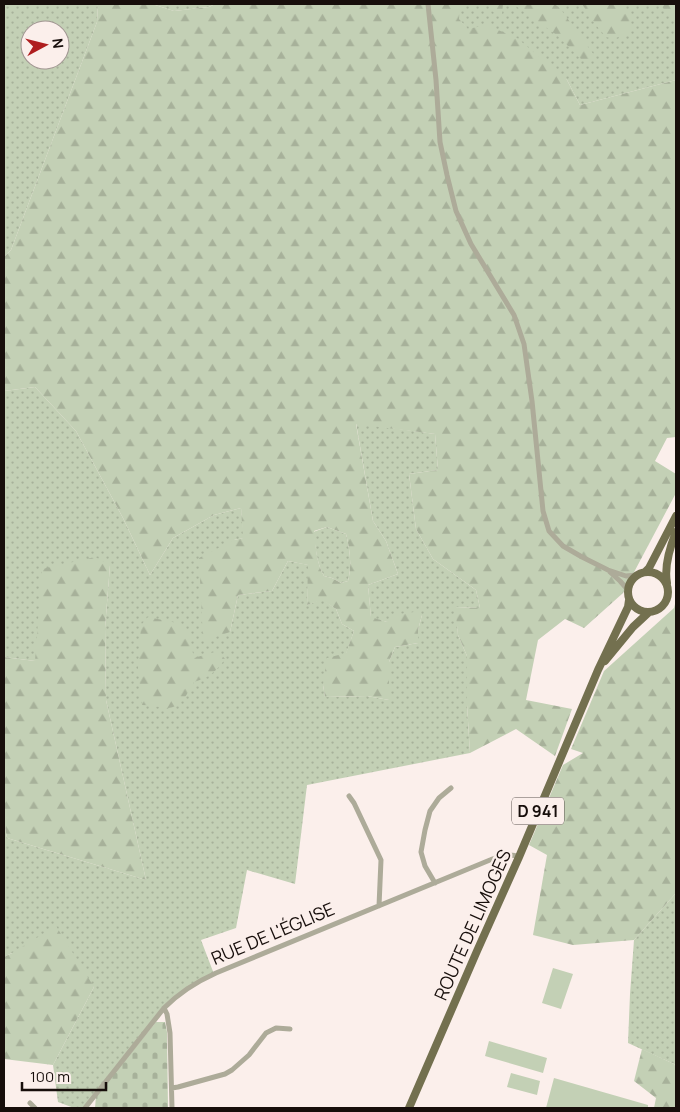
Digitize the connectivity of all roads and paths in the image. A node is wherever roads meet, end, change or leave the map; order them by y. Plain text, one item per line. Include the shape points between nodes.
1 (428, 4) edge
2 (676, 516) edge
3 (676, 532) edge
4 (608, 570) junction
5 (641, 574) junction
6 (666, 583) junction
7 (628, 590) junction
8 (629, 600) junction
9 (648, 613) junction
10 (598, 670) junction
11 (451, 788) dead end
12 (349, 796) dead end
13 (519, 857) junction
14 (435, 883) junction
15 (378, 906) junction
16 (164, 1008) junction
17 (290, 1029) dead end
18 (172, 1088) junction
19 (30, 1103) dead end
20 (35, 1108) edge
21 (85, 1108) edge
22 (172, 1108) edge
23 (410, 1108) edge

1 - 4 street via 440,142 447,175 456,211 471,244 514,315 524,344 543,511 550,532 563,546
2 - 5 main road via 649,568
3 - 6 main road via 665,574
4 - 5 street via 626,576
4 - 7 street
5 - 6 main road via 658,574
5 - 7 main road via 631,582
6 - 9 main road via 669,590 666,603 655,612
7 - 8 main road
8 - 9 main road via 637,609
8 - 10 main road, ROUTE DE LIMOGES / D 941
9 - 10 main road, ROUTE DE LIMOGES / D 941
10 - 13 main road, ROUTE DE LIMOGES / D 941
11 - 14 street via 430,811 421,852
12 - 15 street via 381,860
13 - 14 street, RUE DE L'ÉGLISE via 505,855
13 - 23 main road, ROUTE DE LIMOGES / D 941
14 - 15 street, RUE DE L'ÉGLISE
15 - 16 street, RUE DE L'ÉGLISE via 193,984
16 - 18 street via 170,1033
16 - 21 street, RUE DE L'ÉGLISE
17 - 18 street via 276,1028 266,1033 254,1050 225,1074
18 - 22 street
19 - 20 street

